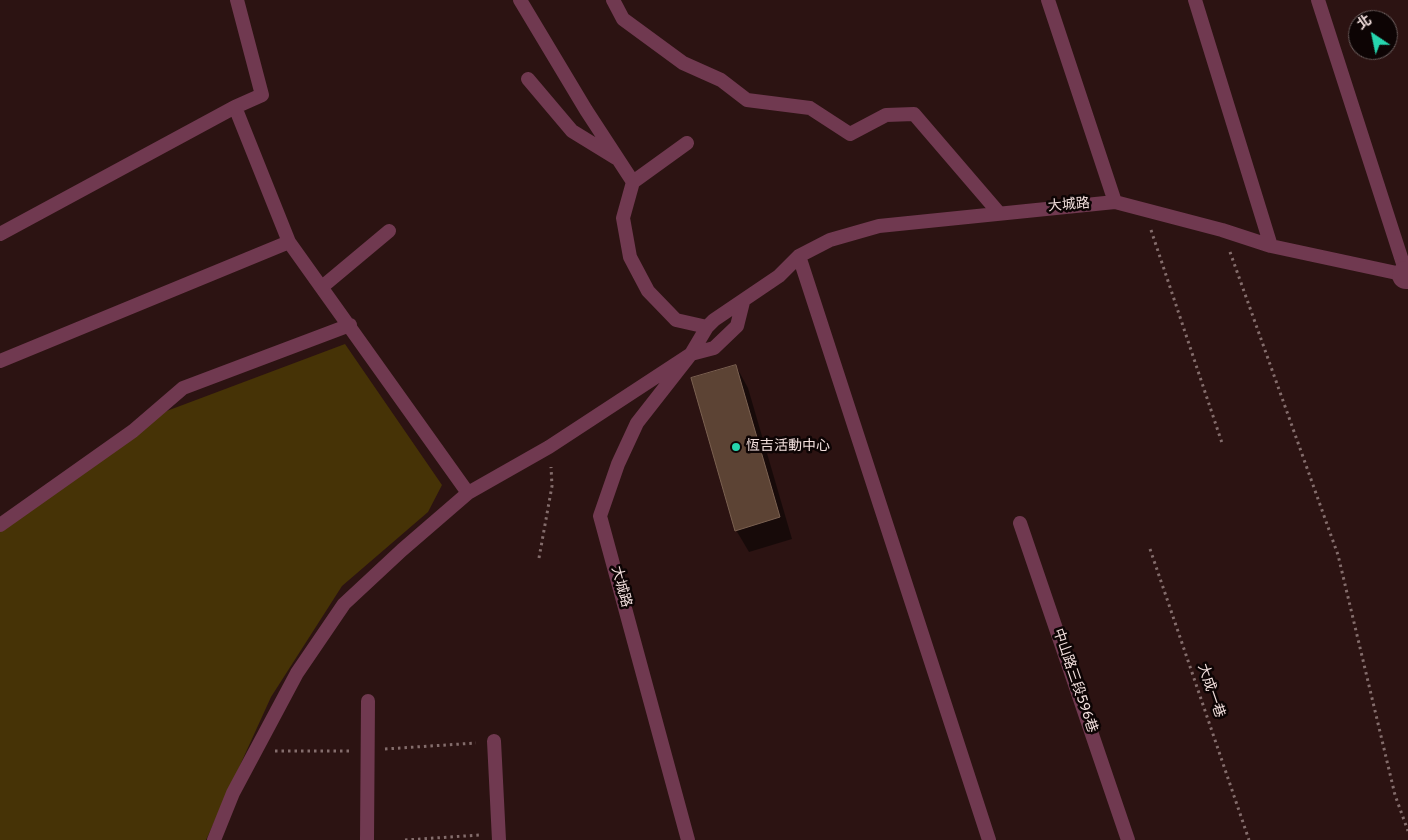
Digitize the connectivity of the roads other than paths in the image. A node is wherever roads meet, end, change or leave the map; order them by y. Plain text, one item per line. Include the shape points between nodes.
1 (237, 0) edge
2 (520, 0) edge
3 (613, 0) edge
4 (1048, 0) edge
5 (1195, 0) edge
6 (1318, 0) edge
7 (528, 78) dead end
8 (235, 107) junction
9 (687, 143) dead end
10 (619, 159) junction
11 (633, 182) junction
12 (1115, 202) junction
13 (999, 213) junction
14 (389, 231) dead end
15 (0, 234) edge
16 (289, 242) junction
17 (1271, 246) junction
18 (799, 256) junction
19 (1407, 277) edge
20 (322, 287) junction
21 (743, 302) junction
22 (350, 326) junction
23 (707, 327) junction
24 (691, 354) junction
25 (0, 361) edge
26 (468, 493) junction
27 (1020, 523) dead end
28 (0, 525) edge
29 (368, 701) dead end
30 (494, 741) road end
31 (499, 837) edge
32 (214, 840) edge
33 (367, 840) edge
34 (688, 840) edge
35 (989, 840) edge
36 (1128, 840) edge

1 - 8 lane via 262,95
2 - 10 lane
3 - 13 lane via 623,19 683,63 721,80 747,100 810,108 850,134 886,115 914,114
4 - 12 lane
5 - 17 lane
6 - 19 lane
7 - 10 lane via 572,131
8 - 15 lane
8 - 16 lane
9 - 11 lane
10 - 11 lane
11 - 23 lane via 623,218 630,257 648,290 676,320
12 - 13 lane, 大城路
12 - 17 lane, 大城路
13 - 18 lane, 大城路 via 879,226 830,240
14 - 20 lane
16 - 20 lane
16 - 25 lane
17 - 19 lane, 大城路
18 - 21 lane, 大城路 via 779,276
18 - 35 lane
20 - 22 lane
21 - 23 lane, 大城路
21 - 24 lane via 737,326 714,348
22 - 26 lane
22 - 28 lane via 183,388 133,431
23 - 24 lane, 大城路
24 - 26 lane via 549,447
24 - 34 lane, 大城路 via 637,423 600,516
26 - 32 lane via 344,604 297,673 233,793
27 - 36 lane, 中山路三段596巷
29 - 33 lane
30 - 31 lane

